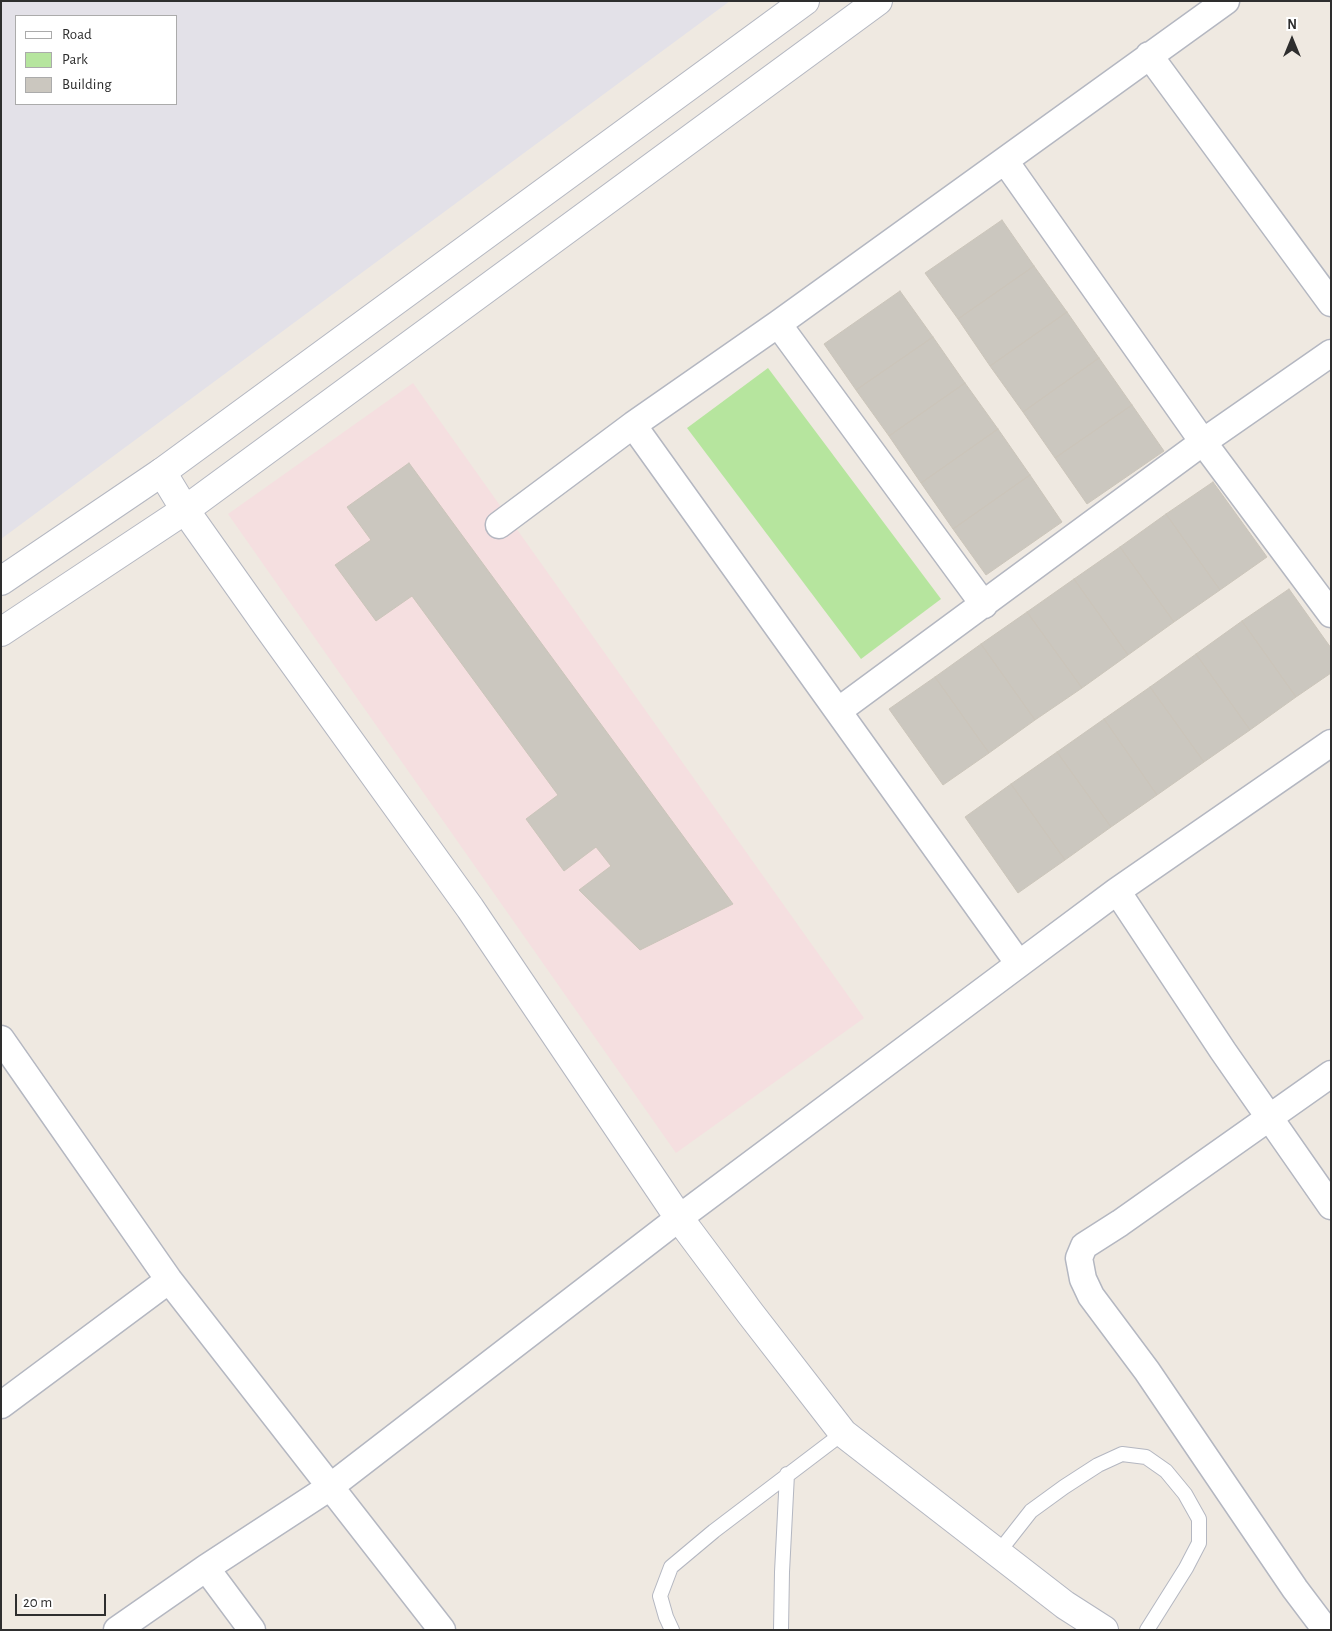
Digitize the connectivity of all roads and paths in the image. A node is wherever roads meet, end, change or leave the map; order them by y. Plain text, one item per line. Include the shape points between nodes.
1 (805, 1) edge
2 (878, 1) edge
3 (1226, 1) edge
4 (1149, 55) junction
5 (1006, 161) junction
6 (1331, 304) edge
7 (778, 324) junction
8 (1331, 353) edge
9 (633, 425) junction
10 (1203, 442) junction
11 (162, 472) junction
12 (185, 510) junction
13 (499, 525) dead end
14 (1, 581) edge
15 (984, 605) junction
16 (1331, 614) edge
17 (1, 632) edge
18 (838, 712) junction
19 (1331, 742) edge
20 (1117, 891) junction
21 (1019, 964) junction
22 (1, 1039) edge
23 (1331, 1074) edge
24 (1269, 1118) junction
25 (1331, 1206) edge
26 (679, 1218) junction
27 (168, 1280) junction
28 (1, 1405) edge
29 (843, 1433) junction
30 (788, 1474) junction
31 (330, 1487) junction
32 (998, 1553) junction
33 (206, 1568) junction
34 (117, 1630) edge
35 (252, 1630) edge
36 (442, 1630) edge
37 (672, 1630) edge
38 (781, 1630) edge
39 (1104, 1630) edge
40 (1147, 1630) edge
41 (1326, 1630) edge

1 - 11 main road
2 - 12 main road
3 - 4 street
4 - 5 street
4 - 6 street
5 - 7 street
5 - 10 street
7 - 9 street
7 - 15 street
8 - 10 street
9 - 13 street
9 - 18 street
10 - 15 street
10 - 16 street
11 - 12 main road
11 - 14 main road
12 - 17 main road
12 - 26 main road via 470,908
15 - 18 street
18 - 21 street
19 - 20 street
20 - 21 street
20 - 24 street
21 - 26 street
22 - 27 street
23 - 24 street
24 - 25 street
24 - 41 street via 1084,1246 1079,1258 1083,1279 1091,1296 1147,1371
26 - 29 main road
26 - 31 street
27 - 28 street
27 - 31 street
29 - 30 lane
29 - 32 main road
30 - 37 lane via 671,1567 660,1596
30 - 38 lane
31 - 33 street
31 - 36 street
32 - 39 main road via 1065,1605
32 - 40 lane via 1031,1511 1098,1465 1122,1454 1146,1457 1166,1471 1185,1494 1199,1519 1199,1543
33 - 34 street
33 - 35 street

